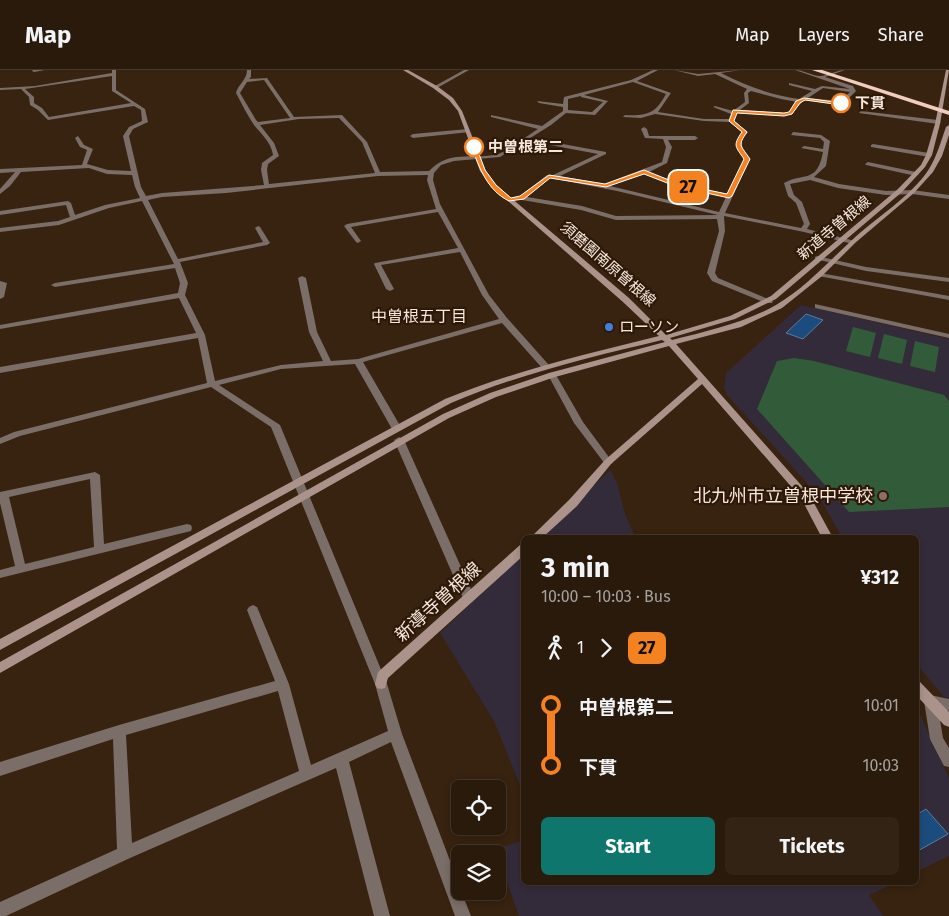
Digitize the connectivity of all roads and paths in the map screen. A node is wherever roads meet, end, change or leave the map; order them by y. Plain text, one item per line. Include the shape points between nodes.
1 (43, 70) edge
2 (249, 70) edge
3 (405, 70) edge
4 (467, 70) edge
5 (656, 70) edge
6 (676, 70) edge
7 (738, 70) edge
8 (797, 70) edge
9 (815, 70) edge
10 (838, 70) edge
11 (948, 70) edge
12 (34, 71) edge
13 (114, 72) edge
14 (716, 73) junction
15 (827, 74) junction
16 (820, 77) junction
17 (246, 80) junction
18 (633, 81) junction
19 (791, 84) dead end
20 (23, 87) junction
21 (435, 87) junction
22 (0, 89) edge
23 (750, 89) junction
24 (854, 91) junction
25 (816, 92) junction
26 (578, 95) junction
27 (802, 100) junction
28 (539, 102) dead end
29 (135, 104) junction
30 (940, 107) junction
31 (949, 107) edge
32 (565, 108) junction
33 (715, 108) dead end
34 (734, 112) junction
35 (861, 112) dead end
36 (656, 113) junction
37 (949, 114) edge
38 (493, 116) dead end
39 (625, 116) dead end
40 (293, 118) junction
41 (731, 121) junction
42 (938, 122) junction
43 (256, 124) junction
44 (949, 127) edge
45 (542, 128) junction
46 (644, 129) dead end
47 (468, 131) junction
48 (793, 134) dead end
49 (412, 136) dead end
50 (78, 138) dead end
51 (665, 138) junction
52 (695, 138) dead end
53 (552, 144) dead end
54 (873, 146) dead end
55 (946, 147) edge
56 (804, 148) dead end
57 (826, 152) junction
58 (929, 155) junction
59 (478, 157) junction
60 (868, 164) dead end
61 (84, 166) junction
62 (20, 169) junction
63 (0, 171) edge
64 (644, 172) junction
65 (134, 173) junction
66 (431, 173) junction
67 (378, 174) junction
68 (916, 174) junction
69 (554, 177) junction
70 (810, 178) junction
71 (0, 185) edge
72 (8, 185) junction
73 (606, 186) junction
74 (267, 187) junction
75 (0, 192) edge
76 (897, 192) junction
77 (912, 192) junction
78 (729, 196) junction
79 (949, 197) edge
80 (145, 198) junction
81 (522, 198) junction
82 (509, 200) junction
83 (440, 210) junction
84 (0, 213) edge
85 (721, 215) junction
86 (73, 218) junction
87 (258, 228) dead end
88 (803, 229) junction
89 (0, 230) edge
90 (843, 239) junction
91 (358, 241) dead end
92 (853, 242) junction
93 (460, 250) junction
94 (817, 258) junction
95 (832, 262) junction
96 (177, 263) junction
97 (820, 275) junction
98 (302, 278) dead end
99 (946, 280) edge
100 (0, 283) edge
101 (55, 285) dead end
102 (390, 289) dead end
103 (949, 289) edge
104 (182, 295) junction
105 (0, 297) edge
106 (949, 298) edge
107 (769, 301) junction
108 (818, 306) dead end
109 (504, 320) junction
110 (0, 327) edge
111 (201, 335) junction
112 (949, 336) edge
113 (667, 341) junction
114 (358, 361) junction
115 (328, 363) junction
116 (545, 366) junction
117 (0, 370) edge
118 (552, 375) junction
119 (702, 379) junction
120 (212, 384) junction
121 (397, 429) junction
122 (400, 440) junction
123 (0, 441) edge
124 (608, 462) junction
125 (298, 483) junction
126 (2, 491) edge
127 (306, 497) junction
128 (186, 528) dead end
129 (538, 535) edge
130 (826, 535) edge
131 (100, 549) junction
132 (521, 551) edge
133 (21, 568) junction
134 (0, 574) edge
135 (469, 598) junction
136 (253, 610) dead end
137 (0, 645) edge
138 (0, 668) edge
139 (282, 684) junction
140 (381, 684) junction
141 (919, 689) edge
142 (930, 701) junction
143 (949, 705) edge
144 (949, 720) edge
145 (119, 731) junction
146 (395, 734) junction
147 (341, 759) junction
148 (949, 762) edge
149 (0, 768) edge
150 (306, 773) junction
151 (125, 853) junction
152 (0, 910) edge
153 (382, 916) edge
154 (463, 916) edge

1 - 12 street
2 - 17 street
3 - 21 main road, 須磨園南原曽根線
4 - 21 street
5 - 18 street
6 - 14 street via 698,75
7 - 14 street
8 - 16 street
9 - 15 highway
10 - 15 street
10 - 30 highway
11 - 30 main road, 新道寺曽根線
13 - 20 street
13 - 29 street via 114,91
14 - 23 street
15 - 16 street
15 - 30 highway
16 - 24 street via 851,87
17 - 40 street via 265,78
17 - 43 street via 238,93
18 - 26 street
18 - 36 street via 669,93
19 - 25 street
20 - 22 street
20 - 29 street via 32,104 48,119
21 - 47 main road, 須磨園南原曽根線 via 451,99
23 - 27 street
23 - 34 street via 746,93 747,103
24 - 25 street via 822,87
24 - 27 street via 841,103
25 - 27 street
26 - 32 street via 566,98
26 - 32 street via 606,101 593,114
27 - 34 street via 794,110 784,114
28 - 32 street
29 - 65 street via 143,109 145,122 131,128 126,136
30 - 31 highway
30 - 37 highway
30 - 42 main road, 新道寺曽根線
32 - 45 street
33 - 34 street
34 - 41 street
35 - 42 street
36 - 39 street via 644,118
36 - 41 street
38 - 45 street
40 - 43 street
40 - 67 street via 340,116 364,138
41 - 78 street via 745,132 738,145 747,159
42 - 58 main road, 新道寺曽根線
43 - 74 street via 276,152 276,156 265,163
44 - 55 main road, 新道寺曽根線
45 - 59 street via 498,156
46 - 51 street via 647,137
47 - 49 street
47 - 59 main road, 須磨園南原曽根線
48 - 57 street via 821,137 827,142
50 - 61 street via 82,146 90,149
51 - 52 street
51 - 64 street via 669,148 664,163
53 - 69 street via 604,153
54 - 58 street
55 - 77 main road, 新道寺曽根線
56 - 57 street
57 - 70 street via 823,166
58 - 68 main road, 新道寺曽根線
59 - 66 street via 443,162
59 - 82 main road, 須磨園南原曽根線 via 483,171
60 - 68 street
61 - 62 street
61 - 65 street via 107,172
62 - 63 street
62 - 72 street
64 - 73 street
64 - 78 street via 677,185
65 - 80 street
66 - 67 street
66 - 83 street via 430,180
67 - 74 street
68 - 76 main road, 新道寺曽根線
69 - 73 street
69 - 81 street via 549,176
70 - 76 street via 838,186
70 - 88 street via 787,183 808,224
71 - 72 street
72 - 75 street
73 - 85 street
74 - 80 street
76 - 77 street
76 - 90 main road, 新道寺曽根線
77 - 79 street
77 - 92 main road, 新道寺曽根線
78 - 85 street
80 - 86 street
80 - 96 street
81 - 82 street
81 - 85 street via 582,208 616,218
82 - 113 main road, 須磨園南原曽根線 via 626,300
83 - 91 street via 347,226
83 - 93 street
84 - 86 street via 68,203
85 - 88 street
85 - 107 street via 722,231 711,274 715,279
86 - 89 street via 59,223
87 - 96 street via 267,243
88 - 90 street
90 - 92 street
90 - 94 main road, 新道寺曽根線
92 - 95 main road, 新道寺曽根線
93 - 102 street via 377,264
93 - 109 street
94 - 95 street
94 - 107 main road, 新道寺曽根線
95 - 97 main road, 新道寺曽根線
95 - 99 street
96 - 101 street
96 - 104 street via 184,283
97 - 106 street
97 - 113 main road, 新道寺曽根線 via 779,306 738,325
98 - 115 street via 313,332
99 - 103 street
100 - 105 street via 3,283
104 - 110 street
104 - 111 street
107 - 113 main road, 新道寺曽根線
108 - 112 street
109 - 114 street
109 - 116 street
111 - 117 street
111 - 120 street
113 - 116 main road
113 - 118 main road
113 - 119 main road, 須磨園南原曽根線
114 - 115 street
114 - 121 street
115 - 120 street via 281,366
116 - 121 main road via 473,390
118 - 122 main road via 494,394
118 - 124 street via 579,423
119 - 124 main road
119 - 130 main road, 須磨園南原曽根線 via 805,496
120 - 123 street
120 - 125 street via 275,425
121 - 125 main road
122 - 127 main road
122 - 135 street
124 - 129 main road via 573,503
125 - 127 street
125 - 137 main road
126 - 131 street via 95,475
126 - 133 street
127 - 138 main road
127 - 140 street
128 - 131 street
131 - 133 street
132 - 135 main road, 新導寺曽根線
133 - 134 street
135 - 140 main road, 新導寺曽根線 via 382,676
136 - 139 street
139 - 145 street
139 - 150 street
140 - 146 street
141 - 142 main road
142 - 143 street
142 - 144 main road
142 - 148 street via 937,739
145 - 149 street
145 - 151 street
146 - 147 street
146 - 154 street
147 - 150 street
147 - 153 street
150 - 151 street
151 - 152 street

